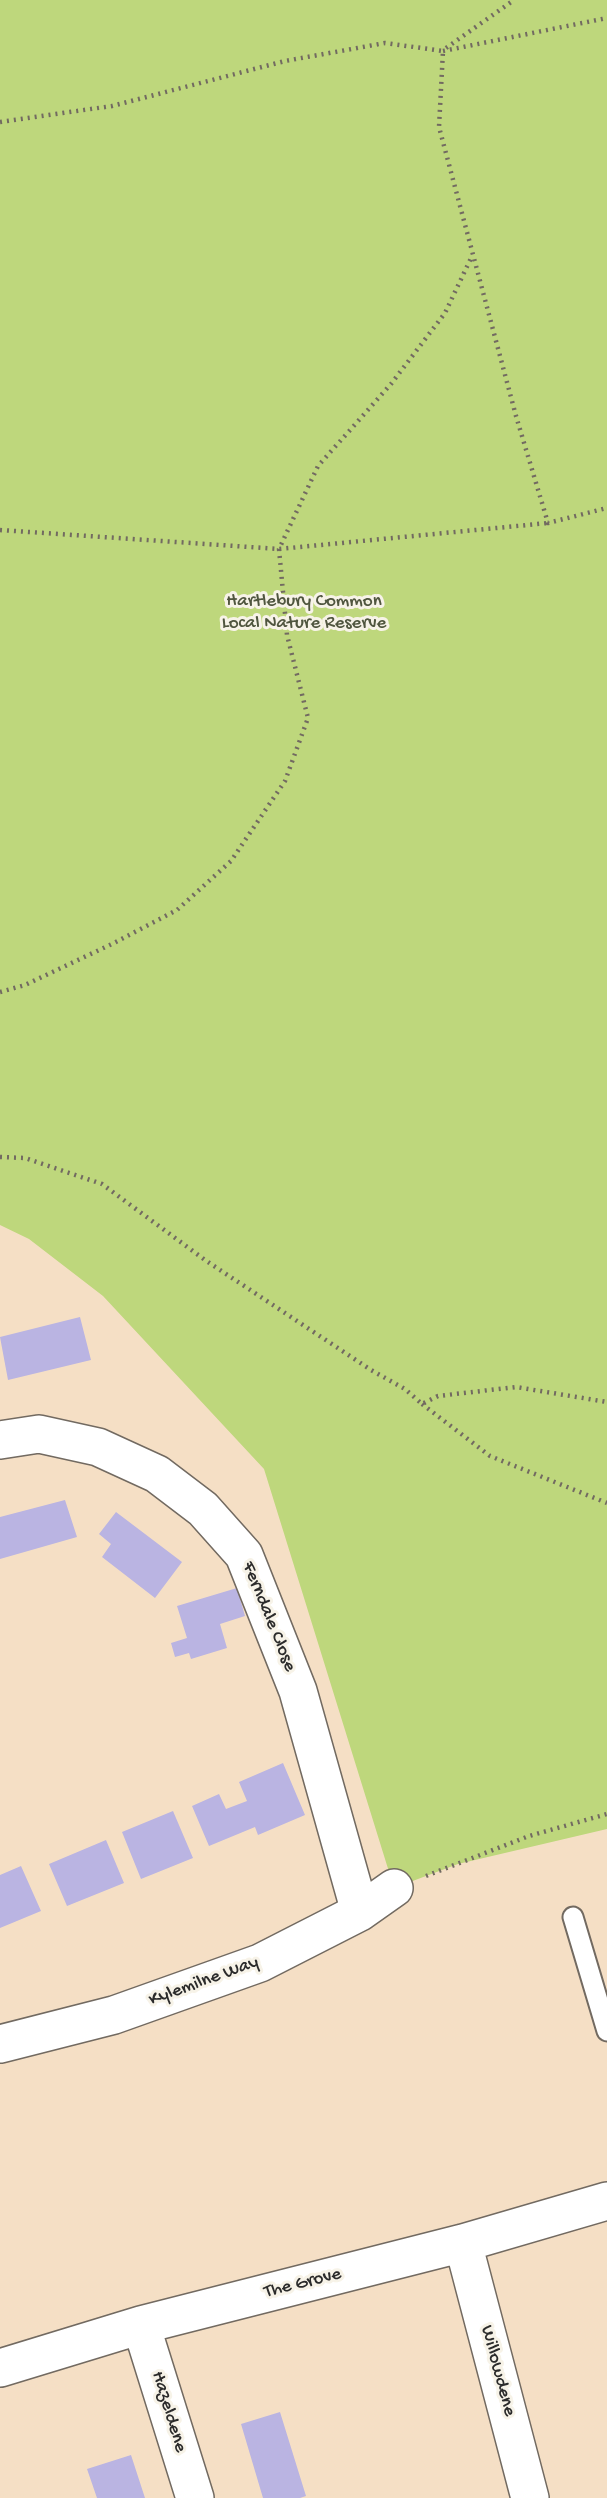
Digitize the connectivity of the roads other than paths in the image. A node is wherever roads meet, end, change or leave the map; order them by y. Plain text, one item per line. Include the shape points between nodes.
1 (0, 1440) edge
2 (394, 1888) road end
3 (360, 1912) junction
4 (573, 1917) dead end
5 (607, 2031) edge
6 (0, 2045) edge
7 (607, 2201) edge
8 (463, 2243) junction
9 (141, 2325) junction
10 (0, 2368) edge
11 (195, 2498) edge
12 (530, 2498) edge

1 - 3 street, Ferndale Close via 39,1434 98,1447 157,1474 203,1509 244,1555 298,1692
2 - 3 street, Kylemilne Way
3 - 6 street, Kylemilne Way via 260,1963 114,2015
4 - 5 lane
7 - 8 street, The Grove
8 - 9 street, The Grove
8 - 12 street, Willowdene
9 - 10 street, The Grove
9 - 11 street, Hazeldene

